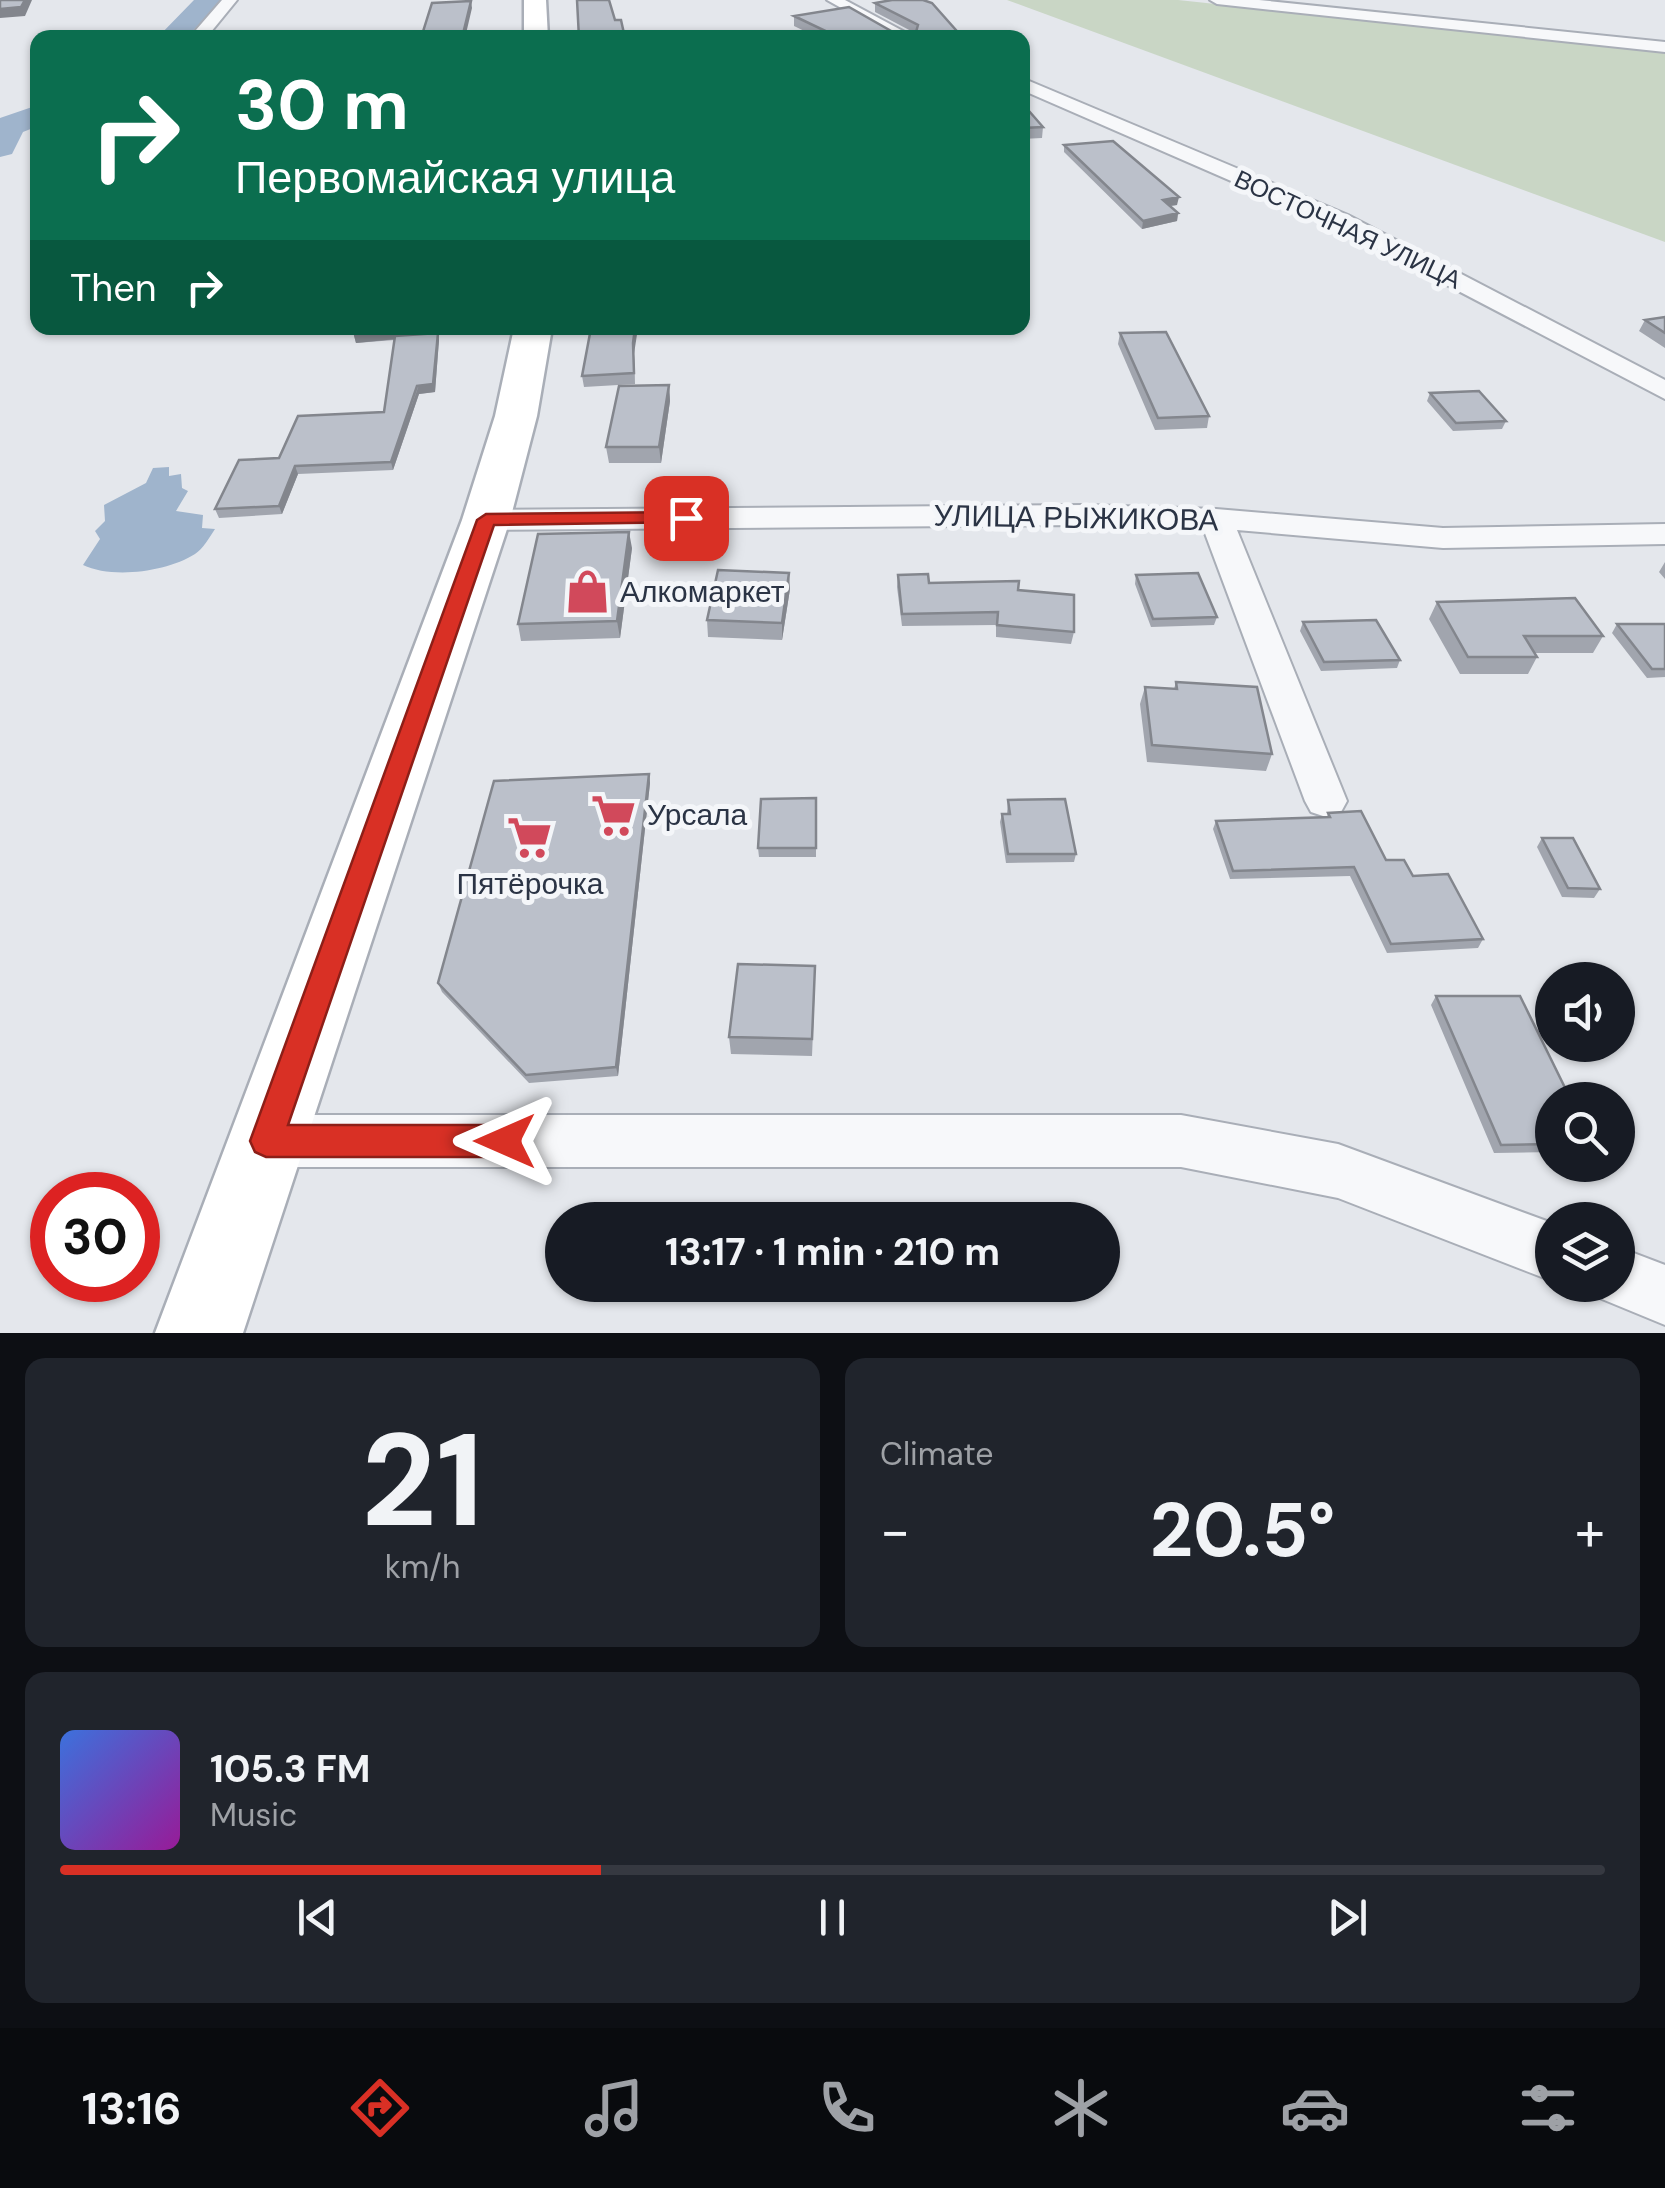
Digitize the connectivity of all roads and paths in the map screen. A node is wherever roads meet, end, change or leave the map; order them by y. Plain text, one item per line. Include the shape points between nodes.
1 (230, 0) edge
2 (535, 0) edge
3 (834, 0) edge
4 (1217, 0) edge
5 (204, 30) edge
6 (536, 30) edge
7 (892, 30) edge
8 (1665, 47) edge
9 (1030, 86) edge
10 (532, 335) edge
11 (1665, 391) edge
12 (1216, 519) junction
13 (486, 520) junction
14 (1665, 534) edge
15 (1326, 801) dead end
16 (266, 1141) junction
17 (1535, 1246) edge
18 (1635, 1283) edge
19 (1665, 1294) edge
20 (198, 1333) edge

1 - 5 street
2 - 6 main road
3 - 7 street
4 - 8 street
9 - 11 street, ВОСТОЧНАЯ УЛИЦА via 1355,228
10 - 13 main road
12 - 13 street, УЛИЦА РЫЖИКОВА
12 - 14 street, УЛИЦА РЫЖИКОВА via 1443,538
12 - 15 street
13 - 16 main road
16 - 17 street via 1181,1141 1338,1171
16 - 20 main road
18 - 19 street

